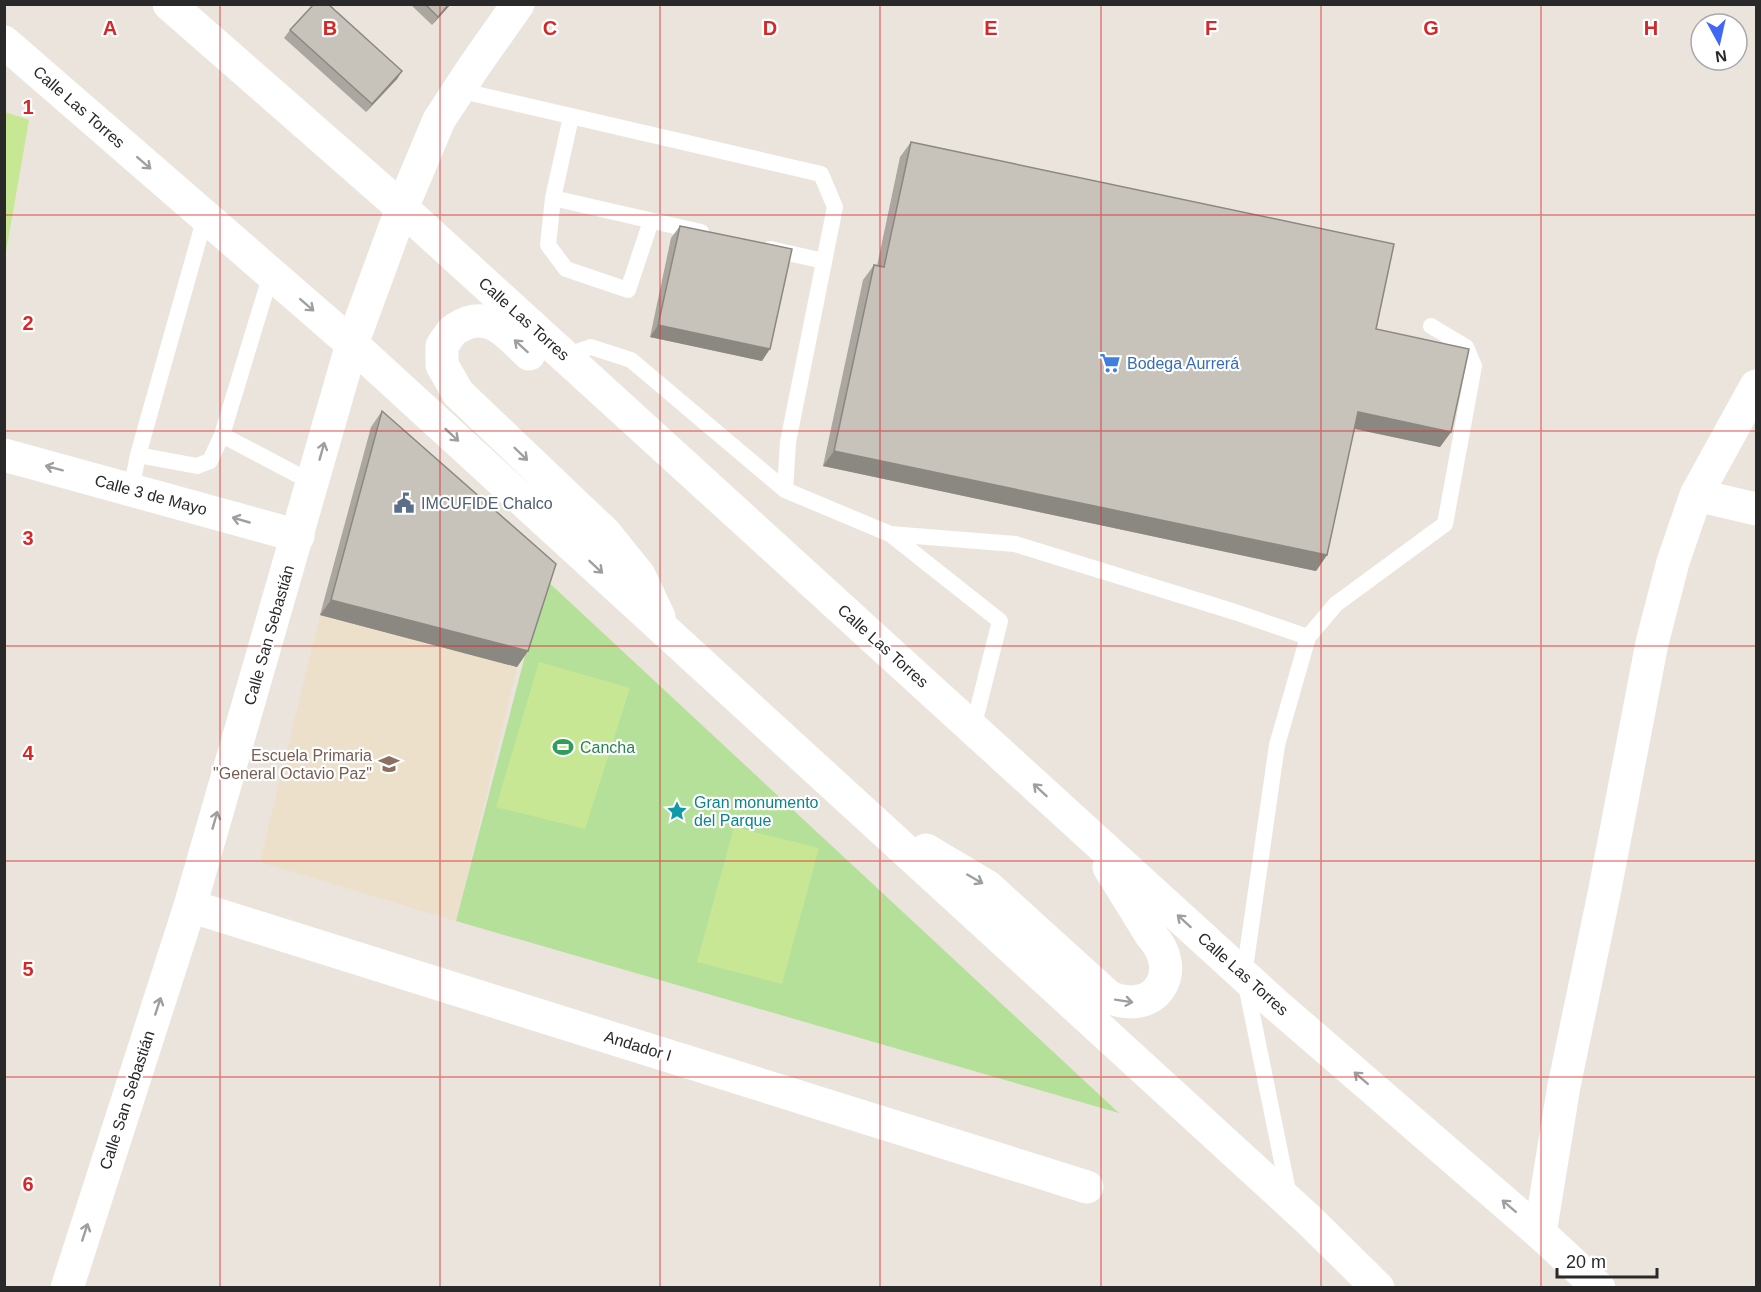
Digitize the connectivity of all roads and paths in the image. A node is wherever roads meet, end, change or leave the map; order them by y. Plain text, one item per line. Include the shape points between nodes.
1 (169, 4) edge
2 (518, 4) edge
3 (4, 42) edge
4 (458, 90) junction
5 (571, 117) junction
6 (553, 198) junction
7 (402, 208) junction
8 (206, 217) junction
9 (651, 221) junction
10 (720, 237) edge
11 (755, 245) edge
12 (824, 261) junction
13 (271, 274) junction
14 (1431, 326) dead end
15 (352, 344) junction
16 (564, 356) junction
17 (1756, 386) edge
18 (606, 394) junction
19 (222, 435) junction
20 (4, 455) edge
21 (138, 455) junction
22 (313, 483) junction
23 (131, 490) junction
24 (785, 490) junction
25 (1696, 495) junction
26 (1756, 509) edge
27 (890, 534) junction
28 (298, 536) junction
29 (666, 631) junction
30 (1308, 637) junction
31 (973, 728) junction
32 (870, 818) junction
33 (1086, 832) junction
34 (190, 906) junction
35 (1244, 975) junction
36 (1087, 1187) dead end
37 (1290, 1203) junction
38 (1540, 1233) junction
39 (67, 1287) edge
40 (1378, 1287) edge
41 (1599, 1287) edge

1 - 7 main road, Calle Las Torres
2 - 4 main road, Calle San Sebastián
3 -> 8 main road, Calle Las Torres
4 - 5 lane
4 - 7 main road, Calle San Sebastián via 439,120
5 - 6 lane
5 - 12 lane via 820,174 835,207
6 - 9 lane
6 - 9 lane via 548,245 566,269 628,290
7 - 15 main road, Calle San Sebastián
7 - 16 main road, Calle Las Torres
8 - 13 main road, Calle Las Torres
8 - 21 lane
9 - 10 lane
11 - 12 lane
12 - 24 lane via 788,442
13 -> 15 main road, Calle Las Torres
13 - 19 lane
14 - 30 lane via 1466,346 1474,366 1445,524 1336,604
22 -> 15 main road, Calle San Sebastián
15 -> 29 main road, Calle Las Torres
16 - 18 main road, Calle Las Torres
16 - 24 lane via 591,347 631,360
17 - 25 main road
18 -> 29 main road via 559,381 498,325 479,320 456,328 442,346 442,365 458,393 606,534 639,575
18 - 31 main road, Calle Las Torres
19 - 21 lane via 210,461 197,466
19 - 22 lane
23 -> 20 main road, Calle 3 de Mayo
21 - 23 lane
22 - 28 main road, Calle San Sebastián
28 -> 23 main road, Calle 3 de Mayo
24 - 27 lane
25 - 26 main road
25 - 38 main road via 1652,643 1564,1086
27 - 30 lane via 1015,544
27 - 31 lane via 1000,621
34 -> 28 main road, Calle San Sebastián
29 - 32 main road, Calle Las Torres
30 - 35 lane via 1277,745
33 -> 31 main road, Calle Las Torres
32 -> 33 main road via 988,887 1109,997 1133,1003 1156,992 1167,969 1166,956
32 - 37 main road, Calle Las Torres
35 -> 33 main road, Calle Las Torres
34 - 36 main road, Andador I
39 -> 34 main road, Calle San Sebastián
35 - 37 lane
38 -> 35 main road, Calle Las Torres
37 - 40 main road, Calle Las Torres
38 - 41 main road, Calle Las Torres

